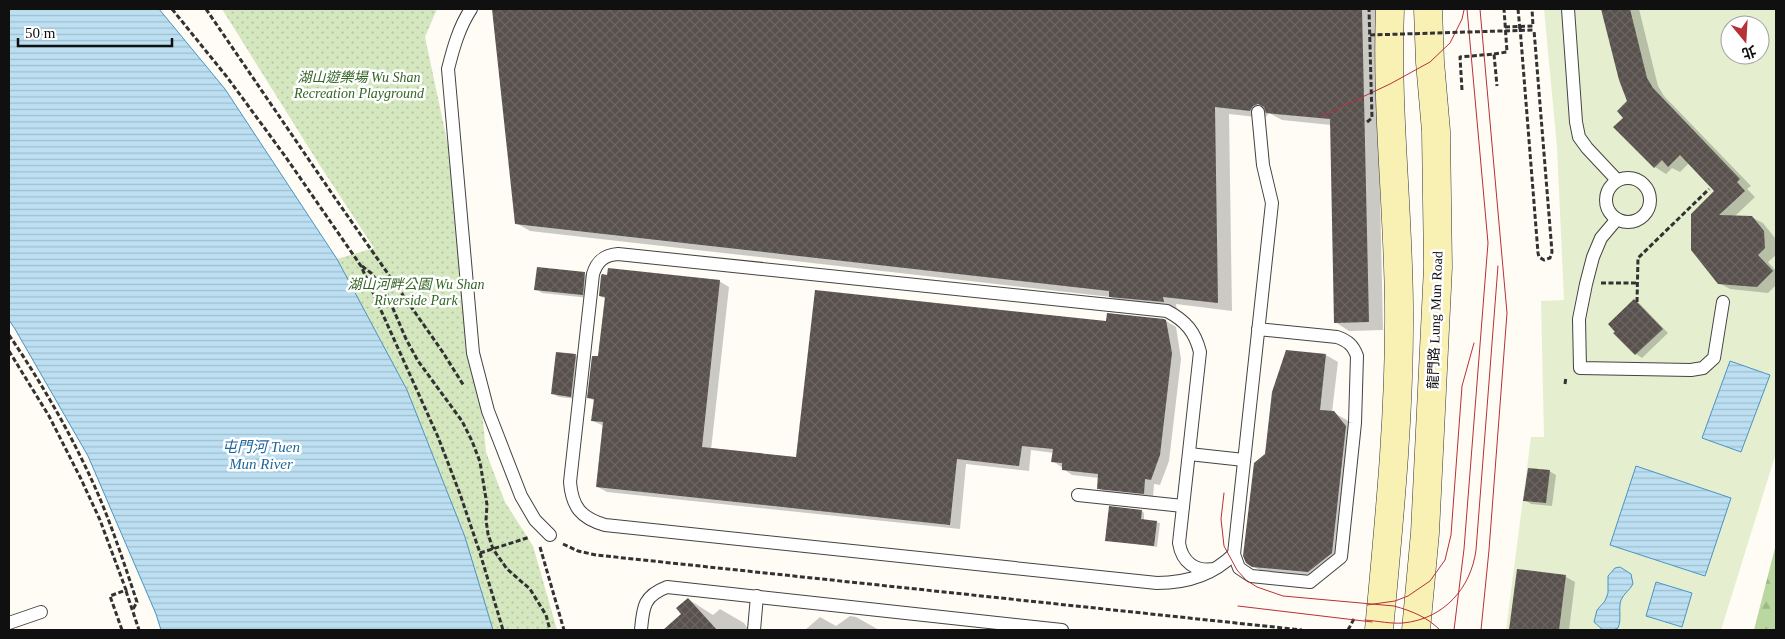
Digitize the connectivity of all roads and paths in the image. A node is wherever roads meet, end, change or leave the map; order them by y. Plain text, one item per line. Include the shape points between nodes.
1 (172, 9) edge
2 (206, 9) edge
3 (471, 9) edge
4 (1369, 9) edge
5 (1390, 9) edge
6 (1428, 9) edge
7 (1504, 9) edge
8 (1518, 9) edge
9 (1532, 9) edge
10 (1568, 9) edge
11 (1506, 27) junction
12 (1520, 28) junction
13 (1370, 35) junction
14 (1494, 54) junction
15 (1497, 86) dead end
16 (1462, 90) dead end
17 (1258, 112) dead end
18 (1368, 122) dead end
19 (1617, 180) junction
20 (1709, 189) dead end
21 (1617, 219) junction
22 (361, 266) junction
23 (1637, 302) dead end
24 (1723, 302) dead end
25 (1258, 329) junction
26 (9, 335) edge
27 (9, 351) edge
28 (468, 393) dead end
29 (1189, 454) junction
30 (1244, 460) junction
31 (1078, 495) dead end
32 (1183, 506) junction
33 (530, 530) dead end
34 (550, 535) junction
35 (535, 537) junction
36 (493, 549) junction
37 (480, 553) junction
38 (1234, 554) junction
39 (1214, 569) junction
40 (126, 590) junction
41 (757, 596) junction
42 (132, 611) junction
43 (41, 612) dead end
44 (9, 623) edge
45 (1024, 628) edge
46 (122, 630) edge
47 (139, 630) edge
48 (503, 630) edge
49 (550, 630) edge
50 (564, 630) edge
51 (641, 630) edge
52 (754, 630) edge
53 (1062, 630) edge
54 (1302, 630) edge
55 (1379, 630) edge
56 (1416, 630) edge

1 - 22 path via 227,77
2 - 28 path
3 - 34 lane via 454,44 448,70 473,352 488,411 521,496 535,520
4 - 13 path, bridge
5 - 55 main road via 1390,84 1398,241 1398,371 1391,502
6 - 56 main road, 龍門路 Lung Mun Road via 1436,131 1438,267 1425,533
7 - 11 path
8 - 12 path, bridge
9 - 12 path via 1533,26
10 - 19 lane via 1579,137
11 - 12 path
11 - 14 path via 1507,52
12 - 12 path, bridge via 1534,30 1552,252 1547,260 1541,259 1538,253
12 - 13 path, bridge
13 - 18 path, bridge via 1372,118
14 - 15 path
14 - 16 path via 1460,57
17 - 25 lane via 1272,203
19 - 21 lane via 1606,196 1608,210
19 - 21 lane via 1639,180 1645,185 1650,199 1645,214 1639,218 1632,222
20 - 23 path via 1638,258
21 - 24 lane via 1601,238 1590,266 1579,319 1580,368 1703,368 1714,358
22 - 36 path via 386,292 418,361 454,407 472,441 485,483 486,520
22 - 37 path via 438,437
25 - 30 lane
25 - 38 lane via 1337,337 1354,347 1358,366 1354,433 1341,557 1310,582 1251,576 1239,568
26 - 42 path via 59,414 98,494 137,602
27 - 40 path via 49,416 81,479
29 - 30 lane
29 - 32 lane
29 - 39 lane via 1200,352 1186,323 1168,312 618,254 601,259 593,274 570,482 575,506 594,522 1157,583 1186,581
30 - 38 lane
31 - 32 lane
32 - 39 lane via 1181,552 1194,568
33 - 35 path
34 - 35 path
34 - 54 path via 578,551 596,555
35 - 36 path
35 - 50 path
36 - 37 path
36 - 49 path via 507,569 530,589 546,615
37 - 48 path
38 - 39 lane
40 - 42 path
40 - 46 path via 110,596
41 - 45 lane
41 - 51 lane via 667,587 655,591 648,600 642,612
41 - 52 lane
42 - 47 path
43 - 44 lane
45 - 53 lane

